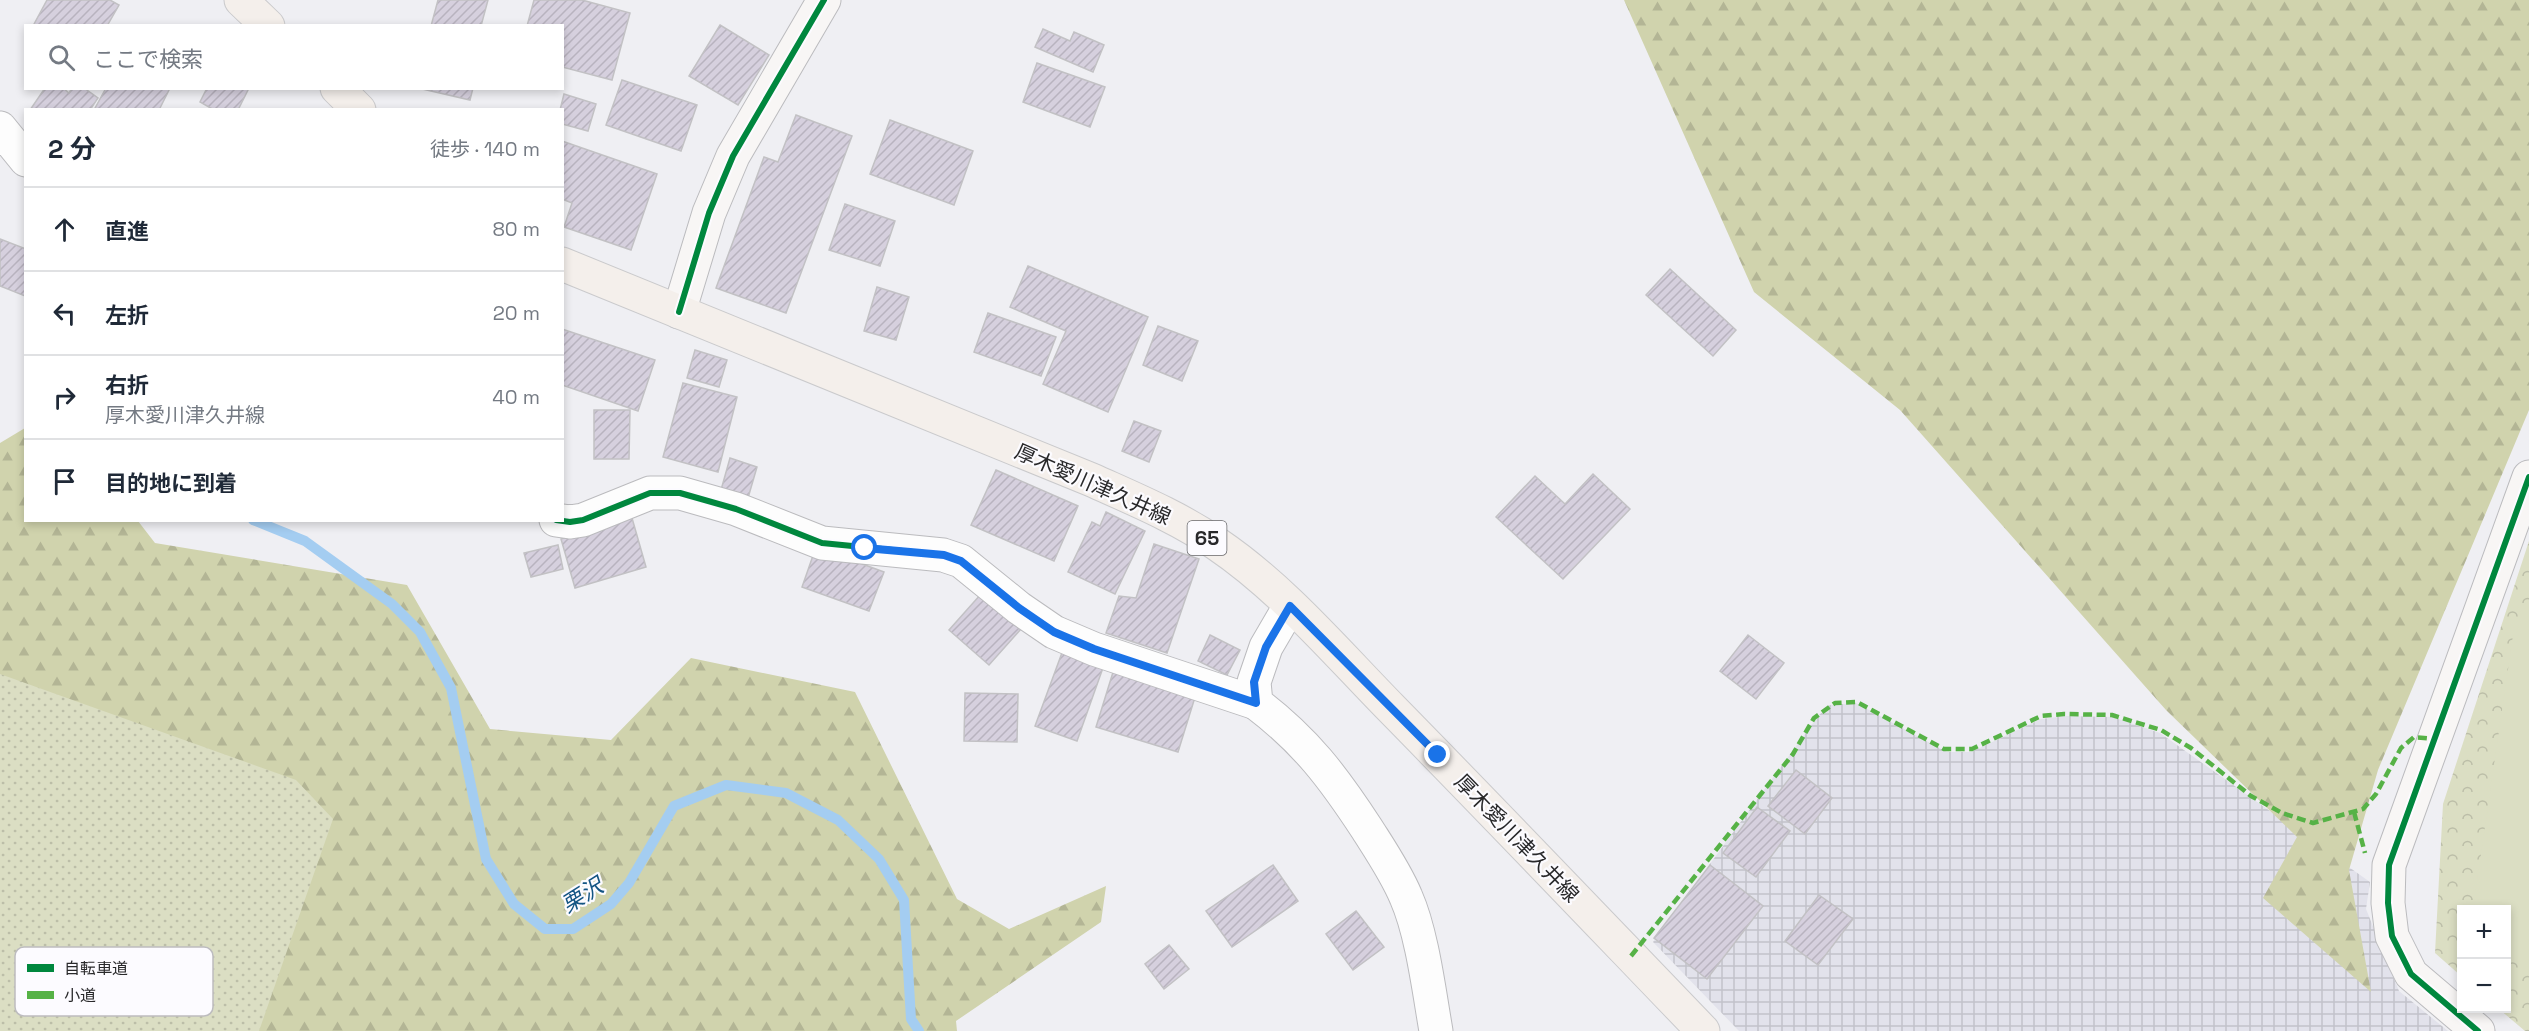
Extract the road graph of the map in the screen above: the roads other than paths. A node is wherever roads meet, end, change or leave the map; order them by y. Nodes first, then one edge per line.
1 (241, 0) edge
2 (824, 0) edge
3 (266, 24) edge
4 (339, 90) edge
5 (357, 108) edge
6 (0, 128) edge
7 (24, 158) edge
8 (565, 270) edge
9 (679, 312) junction
10 (2529, 477) edge
11 (564, 521) edge
12 (1290, 606) junction
13 (1256, 703) junction
14 (1436, 1031) edge
15 (1703, 1031) edge
16 (2478, 1031) edge

1 - 3 main road
2 - 9 street
4 - 5 main road
6 - 7 street
8 - 9 main road, 厚木愛川津久井線 / 65
9 - 12 main road, 厚木愛川津久井線 / 65
10 - 16 street
11 - 13 street
12 - 13 street
12 - 15 main road, 厚木愛川津久井線 / 65
13 - 14 street

